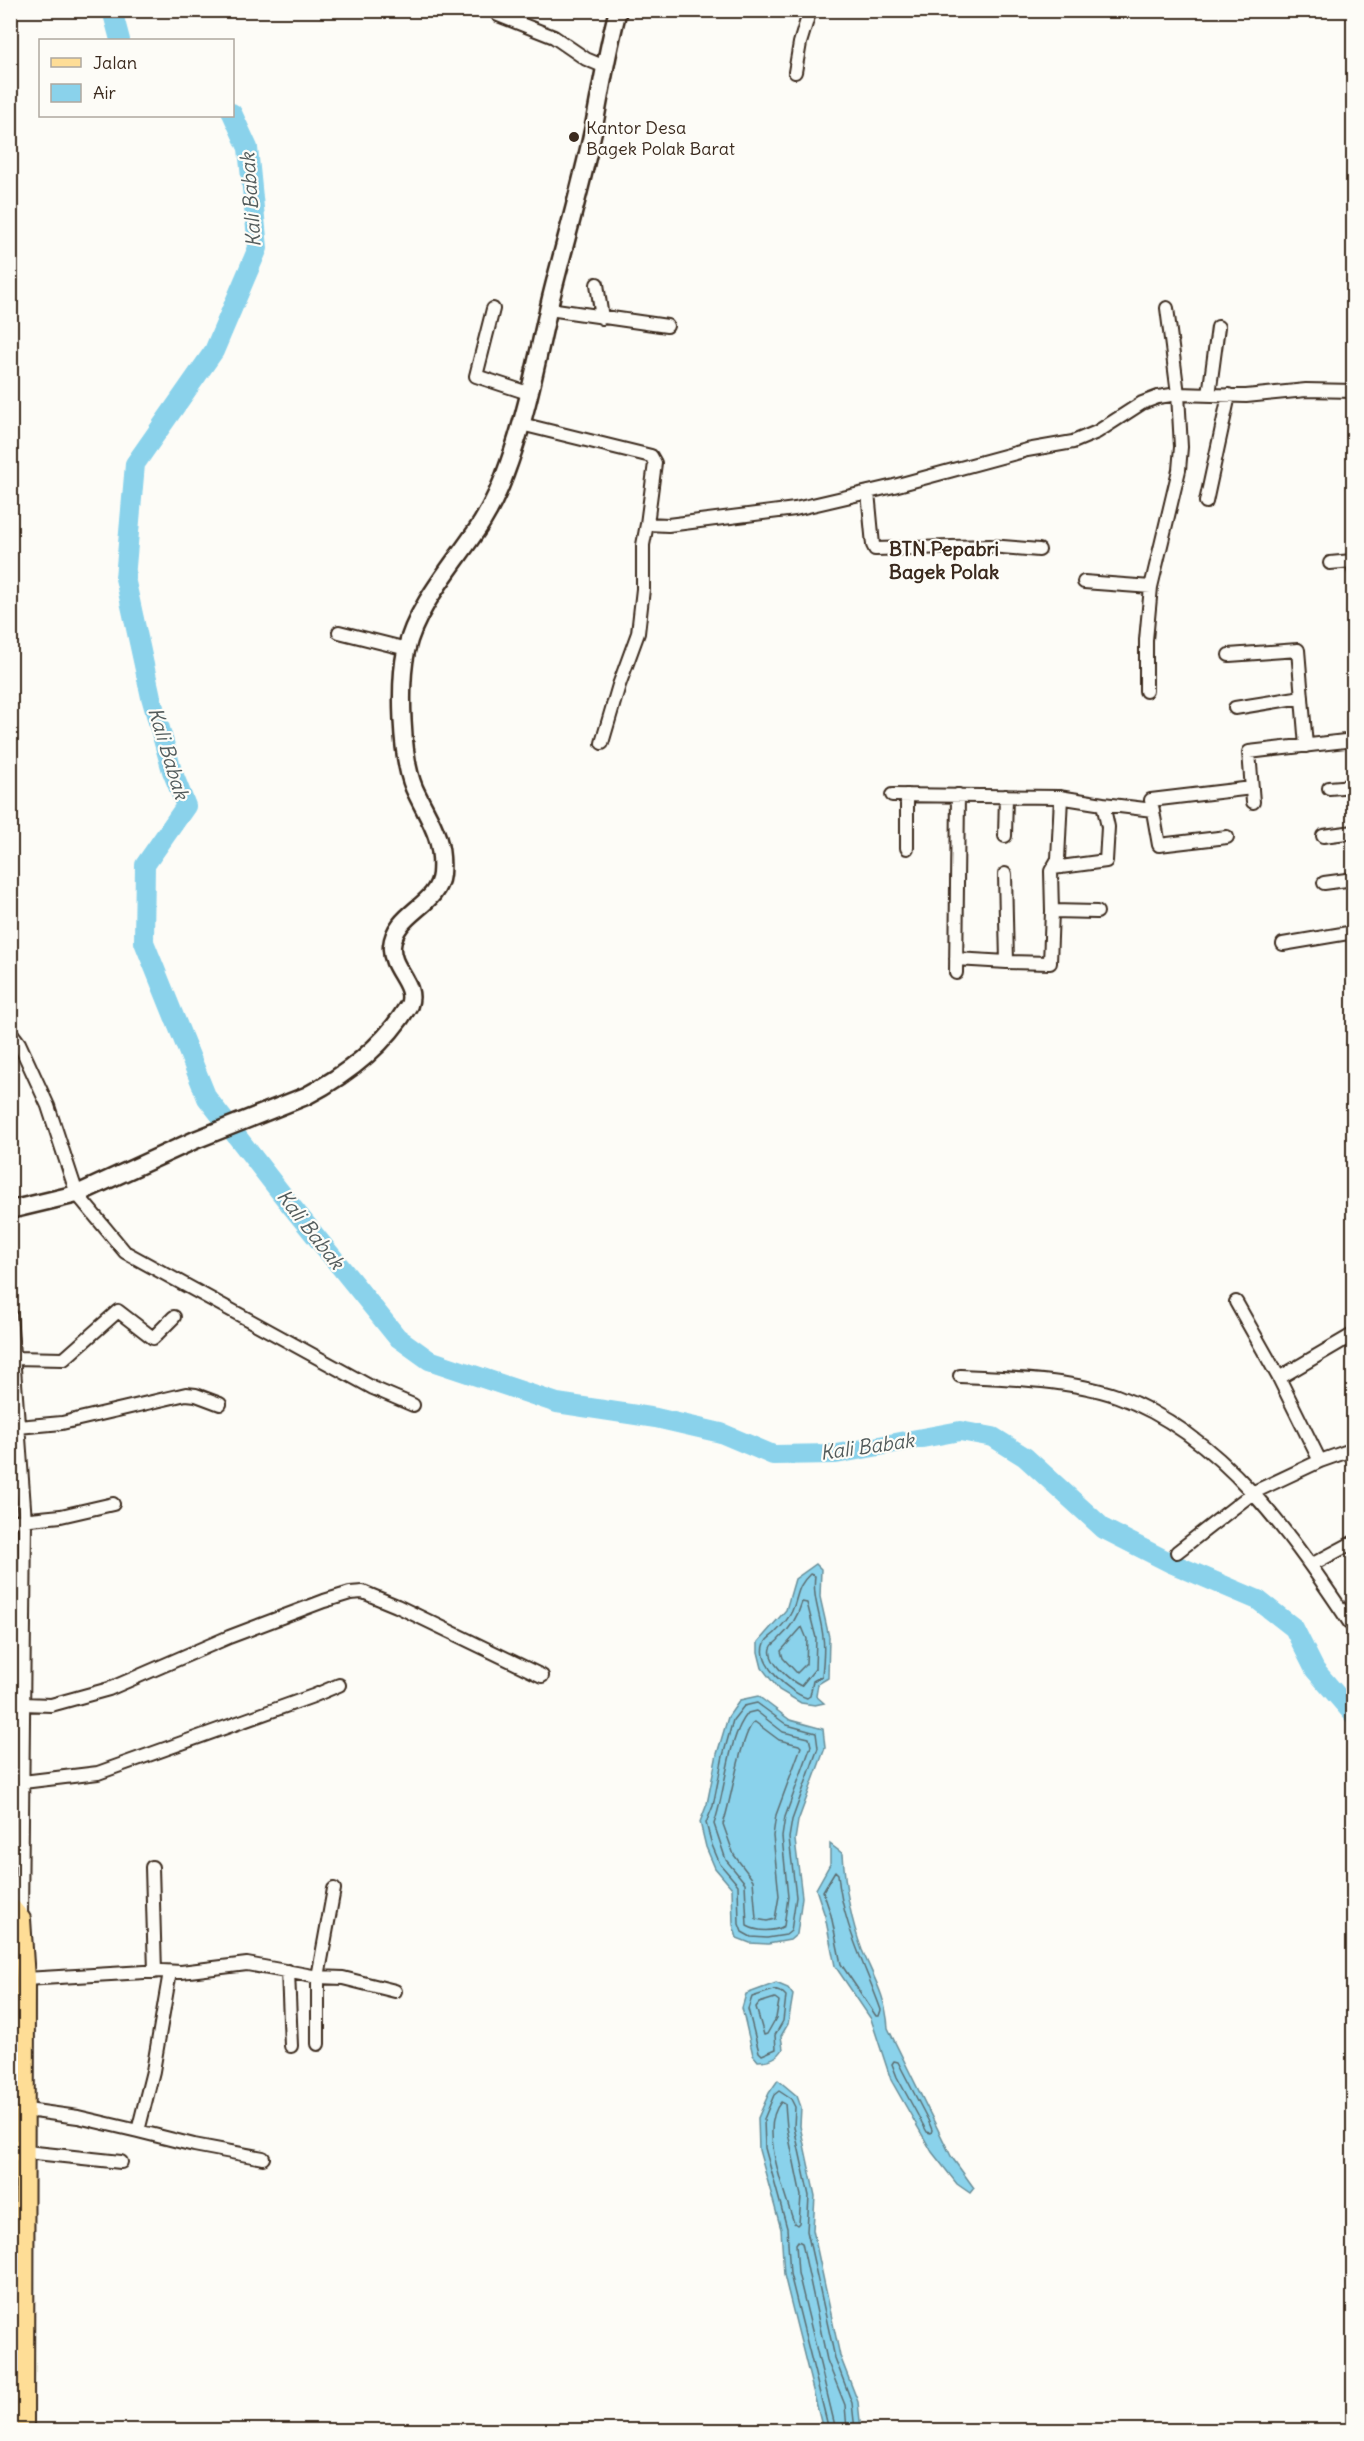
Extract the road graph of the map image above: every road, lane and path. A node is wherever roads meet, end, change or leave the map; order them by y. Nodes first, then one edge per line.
1 (618, 10) edge
2 (810, 10) edge
3 (498, 15) dead end
4 (605, 66) junction
5 (795, 72) dead end
6 (597, 284) dead end
7 (1167, 308) dead end
8 (493, 309) dead end
9 (549, 309) junction
10 (602, 318) junction
11 (667, 326) dead end
12 (1218, 327) dead end
13 (1353, 391) edge
14 (528, 393) junction
15 (1178, 394) junction
16 (1209, 395) junction
17 (1229, 395) junction
18 (521, 424) junction
19 (868, 492) junction
20 (1206, 502) dead end
21 (647, 524) junction
22 (1039, 550) dead end
23 (1330, 563) dead end
24 (1353, 570) edge
25 (1084, 582) dead end
26 (1150, 587) junction
27 (339, 632) dead end
28 (407, 649) junction
29 (1229, 655) dead end
30 (1146, 691) dead end
31 (1302, 697) junction
32 (1235, 708) dead end
33 (1353, 740) edge
34 (602, 743) dead end
35 (1306, 746) junction
36 (1353, 786) edge
37 (1252, 788) junction
38 (1329, 788) dead end
39 (892, 795) dead end
40 (907, 795) junction
41 (958, 795) junction
42 (1006, 796) junction
43 (1061, 797) junction
44 (1253, 802) dead end
45 (1103, 804) junction
46 (1153, 810) junction
47 (1353, 832) edge
48 (1005, 836) dead end
49 (1323, 836) dead end
50 (1227, 837) dead end
51 (907, 848) dead end
52 (1053, 868) junction
53 (1005, 874) dead end
54 (1353, 879) edge
55 (1324, 883) dead end
56 (1052, 911) junction
57 (1097, 912) dead end
58 (1353, 933) edge
59 (1283, 944) dead end
60 (956, 959) junction
61 (1007, 962) junction
62 (956, 973) dead end
63 (10, 1031) edge
64 (77, 1194) junction
65 (10, 1210) edge
66 (1236, 1302) dead end
67 (174, 1317) dead end
68 (11, 1321) edge
69 (1353, 1334) edge
70 (13, 1358) junction
71 (960, 1376) dead end
72 (1279, 1378) junction
73 (220, 1404) dead end
74 (413, 1405) dead end
75 (18, 1427) junction
76 (1353, 1449) edge
77 (1320, 1461) junction
78 (1254, 1492) junction
79 (113, 1504) dead end
80 (10, 1521) edge
81 (25, 1521) junction
82 (1353, 1542) edge
83 (1177, 1552) dead end
84 (1311, 1565) junction
85 (1353, 1629) edge
86 (542, 1676) dead end
87 (339, 1685) dead end
88 (23, 1704) junction
89 (23, 1782) junction
90 (152, 1867) dead end
91 (334, 1889) dead end
92 (16, 1912) edge
93 (288, 1971) junction
94 (155, 1972) junction
95 (170, 1972) junction
96 (318, 1977) junction
97 (25, 1979) junction
98 (395, 1991) dead end
99 (318, 2044) dead end
100 (291, 2046) dead end
101 (27, 2110) junction
102 (138, 2131) junction
103 (26, 2152) junction
104 (263, 2158) dead end
105 (121, 2162) dead end
106 (18, 2183) edge
107 (17, 2231) edge
108 (17, 2266) edge
109 (17, 2401) edge
110 (24, 2430) edge

1 - 4 street
2 - 5 street
3 - 4 street
4 - 9 street
6 - 10 street
7 - 15 street
8 - 14 street
9 - 10 street
9 - 14 street
10 - 11 street
12 - 16 street
13 - 17 street
14 - 18 street
15 - 16 street
15 - 19 street
15 - 26 street
16 - 17 street
17 - 20 street
18 - 21 street
18 - 28 street
19 - 21 street
19 - 22 street
21 - 34 street
23 - 24 street
25 - 26 street
26 - 30 street
27 - 28 street
28 - 64 street
29 - 31 street
31 - 32 street
31 - 35 street
33 - 35 street
35 - 37 street
36 - 38 street
37 - 44 street
37 - 46 street
39 - 40 street
40 - 41 street
40 - 51 street
41 - 42 street
41 - 60 street
42 - 43 street
42 - 48 street
43 - 45 street
43 - 52 street
45 - 46 street
45 - 52 street
46 - 50 street
47 - 49 street
52 - 56 street
53 - 61 street
54 - 55 street
56 - 57 street
56 - 61 street
58 - 59 street
60 - 61 street
60 - 62 street
63 - 64 street
64 - 65 street
64 - 74 street
66 - 72 street
67 - 70 street
68 - 70 street
69 - 72 street
70 - 75 street
71 - 78 street
72 - 77 street
73 - 75 street
75 - 81 street
76 - 77 street
77 - 78 street
78 - 83 street
78 - 84 street
79 - 81 street
80 - 81 street
81 - 88 street
82 - 84 street
84 - 85 street
86 - 88 street
87 - 89 street
88 - 89 street
89 - 92 street
90 - 94 street
91 - 96 street
92 - 97 main road
93 - 95 street
93 - 96 street
93 - 100 street
94 - 95 street
94 - 97 street
95 - 102 street
96 - 98 street
96 - 99 street
97 - 101 main road
101 - 102 street
101 - 103 main road
102 - 104 street
103 - 105 street
103 - 106 main road
106 - 107 main road
107 - 108 main road
108 - 109 main road
109 - 110 main road

